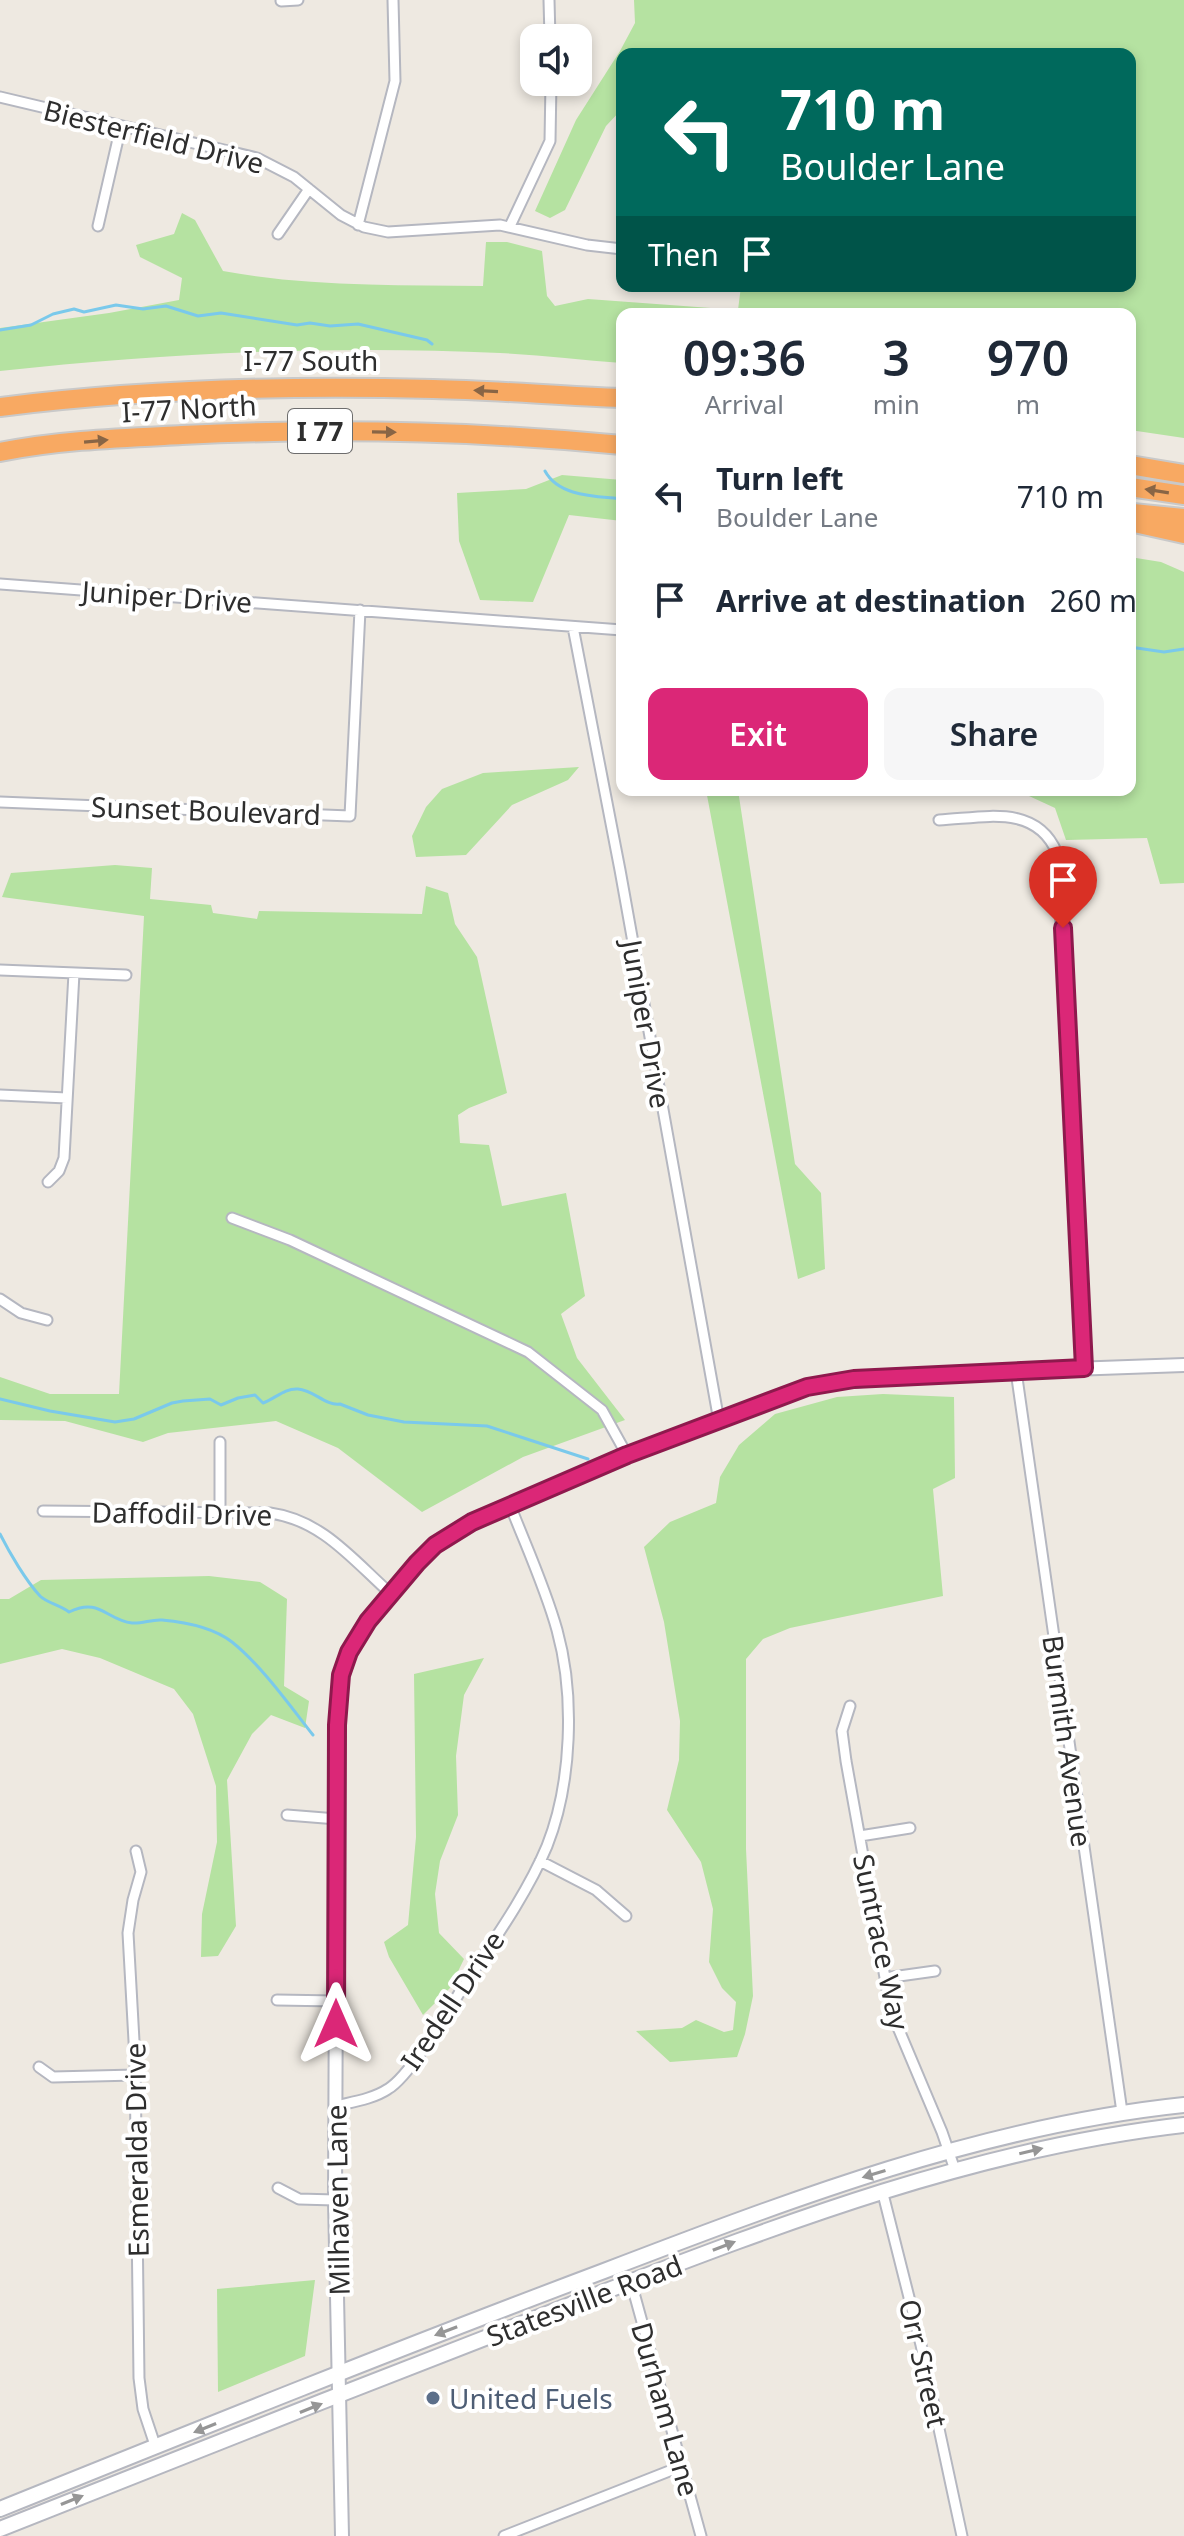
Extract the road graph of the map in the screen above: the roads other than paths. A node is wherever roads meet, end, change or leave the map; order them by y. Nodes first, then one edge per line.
1 (298, 0) edge
2 (393, 0) edge
3 (549, 0) edge
4 (281, 1) edge
5 (550, 24) edge
6 (551, 96) edge
7 (0, 97) edge
8 (121, 126) junction
9 (309, 189) junction
10 (358, 225) junction
11 (98, 226) dead end
12 (510, 226) junction
13 (278, 234) dead end
14 (616, 248) edge
15 (563, 396) junction
16 (616, 398) edge
17 (616, 405) edge
18 (0, 407) edge
19 (616, 445) edge
20 (6, 450) edge
21 (1136, 466) edge
22 (1184, 474) edge
23 (1136, 488) edge
24 (1184, 495) edge
25 (1136, 513) edge
26 (1184, 518) edge
27 (1136, 523) edge
28 (1184, 534) edge
29 (0, 584) edge
30 (360, 610) junction
31 (573, 627) junction
32 (616, 630) edge
33 (0, 802) edge
34 (939, 820) dead end
35 (0, 970) edge
36 (74, 973) junction
37 (126, 975) dead end
38 (0, 1095) edge
39 (67, 1098) junction
40 (48, 1182) dead end
41 (232, 1218) dead end
42 (0, 1299) edge
43 (47, 1320) dead end
44 (1184, 1365) edge
45 (1084, 1368) junction
46 (1016, 1371) junction
47 (719, 1421) junction
48 (220, 1442) dead end
49 (627, 1455) junction
50 (510, 1505) junction
51 (43, 1511) dead end
52 (220, 1512) junction
53 (390, 1593) junction
54 (850, 1706) dead end
55 (287, 1815) dead end
56 (337, 1819) junction
57 (910, 1828) dead end
58 (860, 1836) junction
59 (136, 1851) dead end
60 (540, 1861) junction
61 (626, 1916) dead end
62 (935, 1971) dead end
63 (885, 1978) junction
64 (277, 2000) dead end
65 (336, 2001) junction
66 (39, 2067) dead end
67 (135, 2075) junction
68 (1184, 2105) edge
69 (336, 2106) junction
70 (1122, 2112) junction
71 (1184, 2125) edge
72 (949, 2152) junction
73 (955, 2170) junction
74 (278, 2188) dead end
75 (882, 2190) junction
76 (335, 2200) junction
77 (631, 2282) junction
78 (337, 2374) junction
79 (338, 2397) junction
80 (156, 2448) junction
81 (682, 2466) junction
82 (0, 2509) edge
83 (0, 2529) edge
84 (342, 2536) edge
85 (504, 2536) edge
86 (701, 2536) edge
87 (962, 2536) edge

1 - 4 street
2 - 10 street
3 - 5 street
6 - 12 street
7 - 8 street, Biesterfield Drive
8 - 9 street, Biesterfield Drive
8 - 11 street
9 - 10 street, Biesterfield Drive
9 - 13 street
10 - 12 street, Biesterfield Drive
12 - 14 street, Biesterfield Drive
15 - 16 highway, I-77 South / I 77
15 - 17 highway, I 77
15 -> 18 highway, I-77 South / I 77
20 -> 19 highway, I-77 North / I 77
21 - 22 highway
24 -> 23 highway
25 - 26 highway
27 - 28 highway
29 - 30 street, Juniper Drive
30 - 31 street, Juniper Drive
30 - 33 street, Sunset Boulevard
31 - 32 street, Juniper Drive
31 - 47 street, Juniper Drive
34 - 45 street
35 - 36 street
36 - 37 street
36 - 39 street
38 - 39 street
39 - 40 street
41 - 49 street
42 - 43 street
44 - 45 street, Milhaven Lane
45 - 46 street, Milhaven Lane
46 - 47 street, Milhaven Lane
46 - 70 street, Burmith Avenue
47 - 49 street, Milhaven Lane
48 - 52 street
49 - 50 street, Milhaven Lane
50 - 53 street, Milhaven Lane
50 - 60 street, Iredell Drive
51 - 52 street, Daffodil Drive
52 - 53 street, Daffodil Drive
53 - 56 street, Milhaven Lane
54 - 58 street, Suntrace Way
55 - 56 street
56 - 65 street, Milhaven Lane
57 - 58 street
58 - 63 street, Suntrace Way
59 - 67 street, Esmeralda Drive
60 - 61 street
60 - 69 street, Iredell Drive
62 - 63 street
63 - 72 street, Suntrace Way
64 - 65 street
65 - 69 street, Milhaven Lane
66 - 67 street
67 - 80 street, Esmeralda Drive
68 - 70 main road, Statesville Road
69 - 76 street, Milhaven Lane
70 - 72 main road, Statesville Road
73 -> 71 main road, Statesville Road
72 - 73 street, Suntrace Way
72 -> 78 main road, Statesville Road
73 - 75 main road, Statesville Road
74 - 76 street
77 -> 75 main road, Statesville Road
75 - 87 street, Orr Street
76 - 78 street, Milhaven Lane
77 - 79 main road, Statesville Road
77 - 81 street, Durham Lane
78 - 79 street, Milhaven Lane
78 -> 80 main road, Statesville Road
83 -> 79 main road, Statesville Road
79 - 84 street, Milhaven Lane
80 - 82 main road, Statesville Road
81 - 85 street
81 - 86 street, Durham Lane

